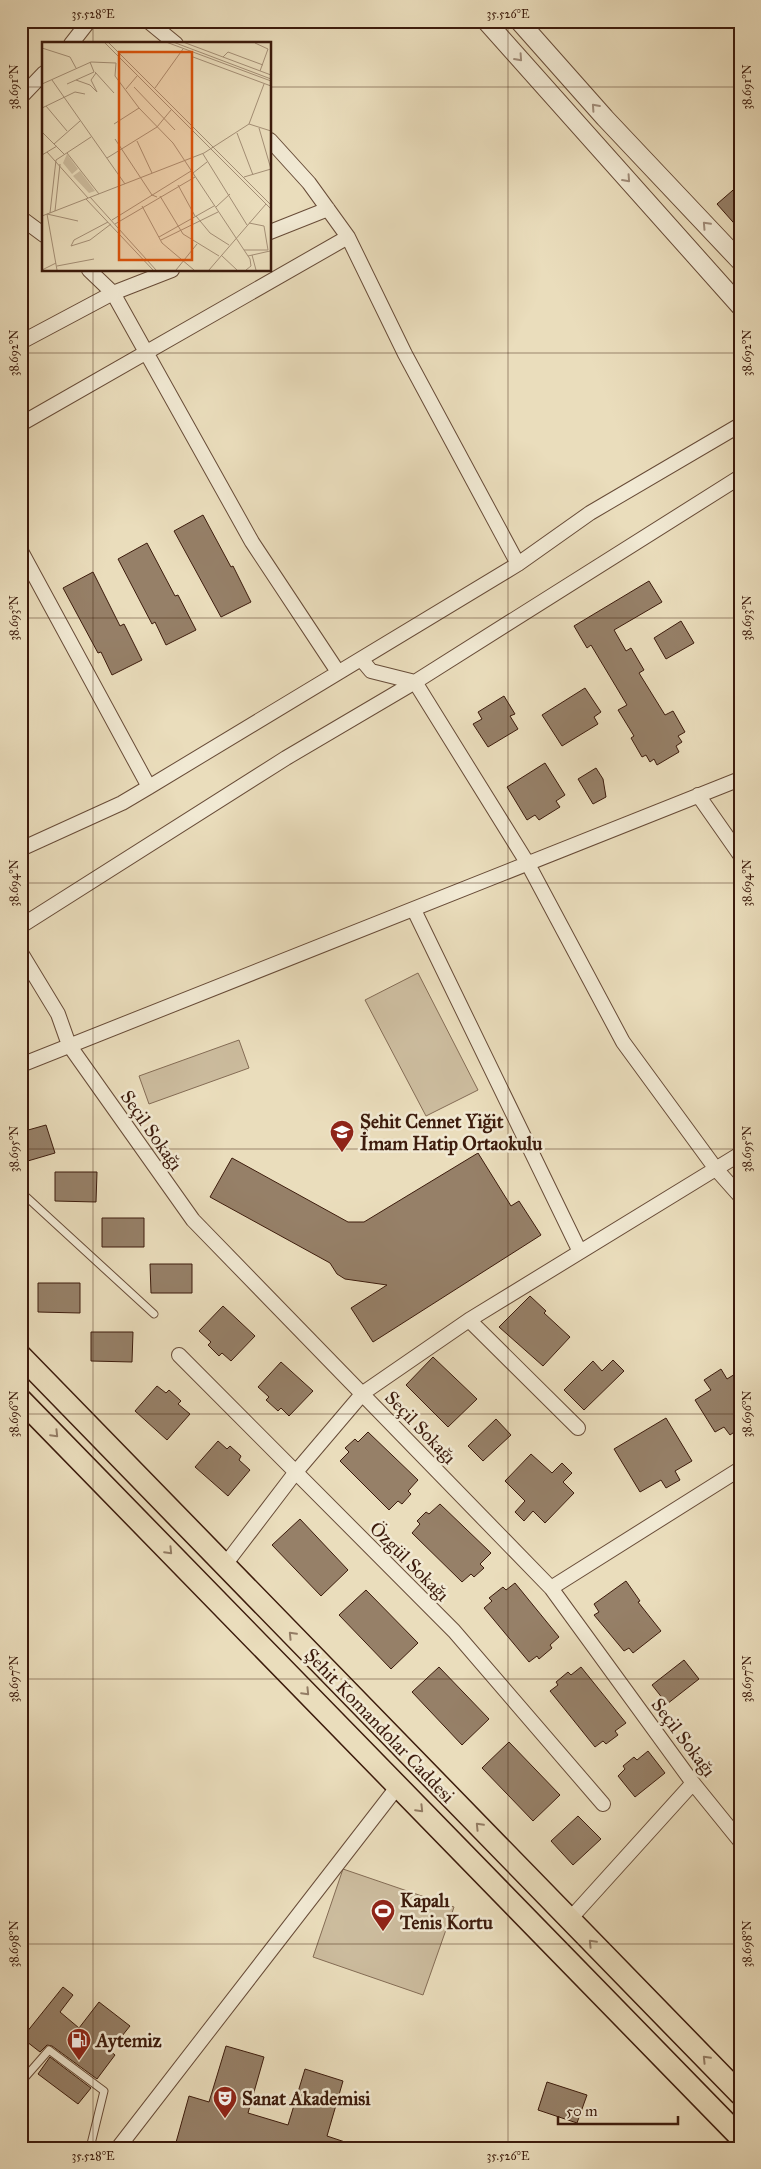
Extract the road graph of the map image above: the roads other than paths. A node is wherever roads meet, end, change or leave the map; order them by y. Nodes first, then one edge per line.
1 (89, 21) edge
2 (148, 21) edge
3 (486, 21) edge
4 (519, 21) edge
5 (73, 42) edge
6 (174, 42) edge
7 (42, 75) edge
8 (21, 97) edge
9 (271, 141) edge
10 (328, 209) junction
11 (21, 218) edge
12 (271, 232) edge
13 (42, 234) edge
14 (348, 237) junction
15 (740, 261) edge
16 (90, 271) edge
17 (169, 271) edge
18 (112, 293) junction
19 (740, 306) edge
20 (21, 342) edge
21 (145, 354) junction
22 (21, 424) edge
23 (740, 425) edge
24 (740, 477) edge
25 (21, 551) edge
26 (518, 564) junction
27 (361, 659) junction
28 (338, 672) junction
29 (415, 682) junction
30 (740, 779) edge
31 (149, 787) junction
32 (698, 795) junction
33 (21, 849) edge
34 (740, 855) edge
35 (528, 864) junction
36 (414, 910) junction
37 (21, 926) edge
38 (21, 953) edge
39 (70, 1045) junction
40 (21, 1064) edge
41 (740, 1154) edge
42 (716, 1169) junction
43 (21, 1192) edge
44 (740, 1196) edge
45 (580, 1252) junction
46 (154, 1314) dead end
47 (469, 1320) junction
48 (179, 1355) dead end
49 (21, 1356) edge
50 (363, 1394) junction
51 (21, 1400) edge
52 (578, 1428) dead end
53 (740, 1469) edge
54 (296, 1473) junction
55 (224, 1566) junction
56 (551, 1588) junction
57 (693, 1783) junction
58 (398, 1786) junction
59 (603, 1804) dead end
60 (740, 1841) edge
61 (570, 1919) junction
62 (21, 2082) edge
63 (740, 2094) edge
64 (740, 2137) edge
65 (90, 2148) edge
66 (118, 2148) edge

1 - 5 street
2 - 6 street
3 -> 19 street
15 -> 4 street
7 - 8 street
9 - 10 street
10 - 12 street
10 - 14 street
11 - 13 street
14 - 21 street
14 - 26 street
16 - 18 street
17 - 18 street
18 - 20 street
18 - 21 street
21 - 22 street
21 - 28 street
23 - 26 street
24 - 29 street
25 - 31 street
26 - 27 street
27 - 28 street
27 - 29 street
28 - 31 street
29 - 35 street
29 - 37 street
30 - 32 street
31 - 33 street
32 - 34 street
32 - 35 street
35 - 36 street
35 - 42 street
36 - 39 street
36 - 45 street
38 - 39 street, Seçil Sokağı
39 - 40 street
39 - 50 street, Seçil Sokağı
41 - 42 street
42 - 44 street
42 - 45 street
43 - 46 lane
45 - 47 street
47 - 50 street
47 - 52 street
48 - 54 street, Özgül Sokağı
49 - 55 main road, Şehit Komandolar Caddesi
50 - 54 street
50 - 56 street, Seçil Sokağı
51 -> 58 main road, Şehit Komandolar Caddesi
53 - 56 street
54 - 55 street
54 - 59 street, Özgül Sokağı
61 -> 55 main road, Şehit Komandolar Caddesi
56 - 57 street, Seçil Sokağı
57 - 60 street, Seçil Sokağı
57 - 61 street
58 -> 64 main road, Şehit Komandolar Caddesi
58 - 66 street
63 -> 61 main road, Şehit Komandolar Caddesi
62 - 65 lane

